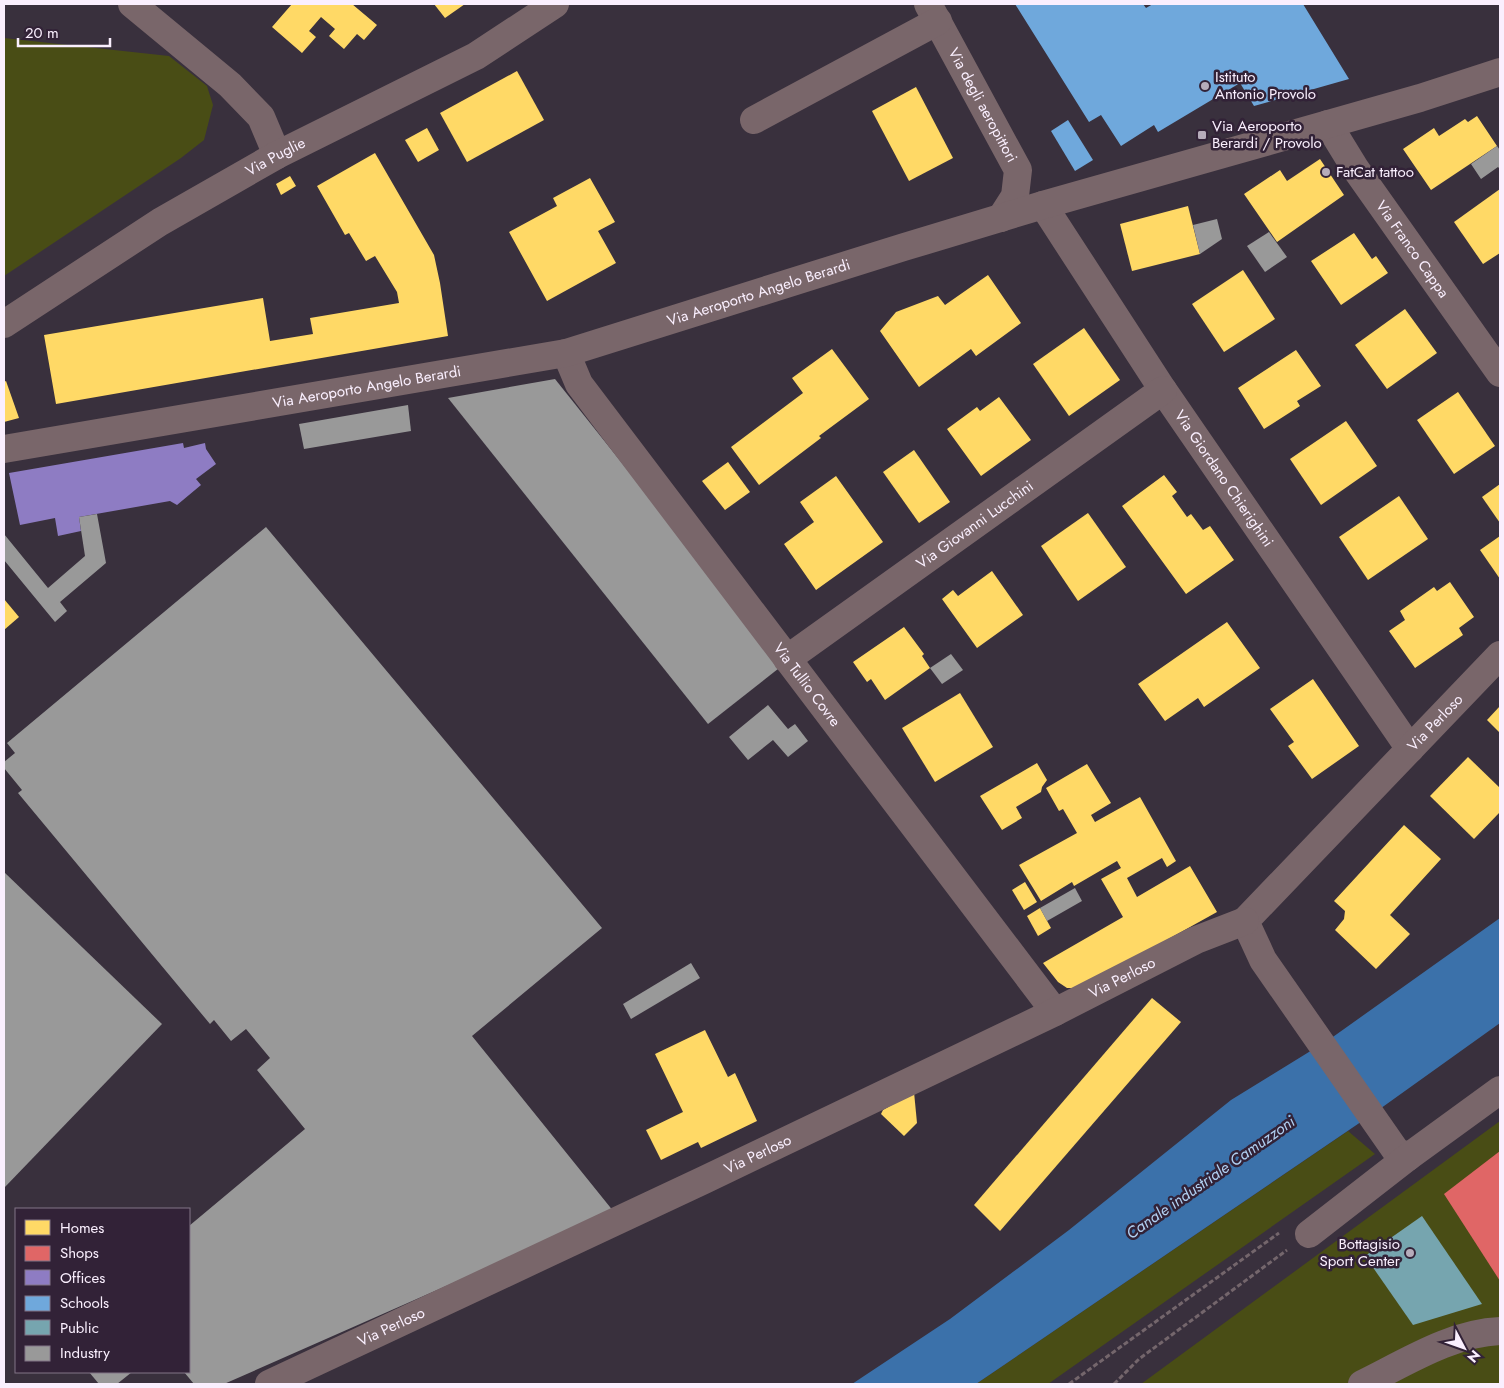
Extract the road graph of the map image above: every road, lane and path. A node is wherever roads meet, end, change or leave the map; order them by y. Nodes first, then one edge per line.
1 (132, 4) edge
2 (555, 4) edge
3 (933, 12) edge
4 (1500, 72) edge
5 (754, 120) dead end
6 (1328, 124) junction
7 (277, 155) junction
8 (1043, 205) junction
9 (1001, 218) junction
10 (4, 324) edge
11 (566, 353) junction
12 (1500, 373) edge
13 (1163, 390) junction
14 (4, 449) edge
15 (1500, 655) edge
16 (788, 659) junction
17 (1410, 749) junction
18 (1245, 920) junction
19 (1055, 1012) junction
20 (1500, 1090) edge
21 (1408, 1157) junction
22 (1296, 1232) junction
23 (1500, 1331) edge
24 (270, 1384) edge
25 (1069, 1384) edge
26 (1114, 1384) edge
27 (1362, 1384) edge

1 - 7 street
2 - 7 street, Via Puglie
3 - 5 street, Via degli aeropittori
3 - 9 street, Via degli aeropittori
4 - 6 street, Via Aeroporto Angelo Berardi
6 - 8 street, Via Aeroporto Angelo Berardi
6 - 12 street, Via Franco Cappa
7 - 10 street, Via Puglie
8 - 9 street, Via Aeroporto Angelo Berardi
8 - 13 street, Via Giordano Chierighini
9 - 11 street, Via Aeroporto Angelo Berardi
11 - 14 street, Via Aeroporto Angelo Berardi
11 - 16 street, Via Tullio Covre
13 - 16 street, Via Giovanni Lucchini
13 - 17 street, Via Giordano Chierighini
15 - 17 street, Via Perloso
16 - 19 street, Via Tullio Covre
17 - 18 street, Via Perloso
18 - 19 street, Via Perloso
18 - 21 street
19 - 24 street, Via Perloso
20 - 21 street
21 - 22 street
22 - 25 path
22 - 26 path
23 - 27 street

